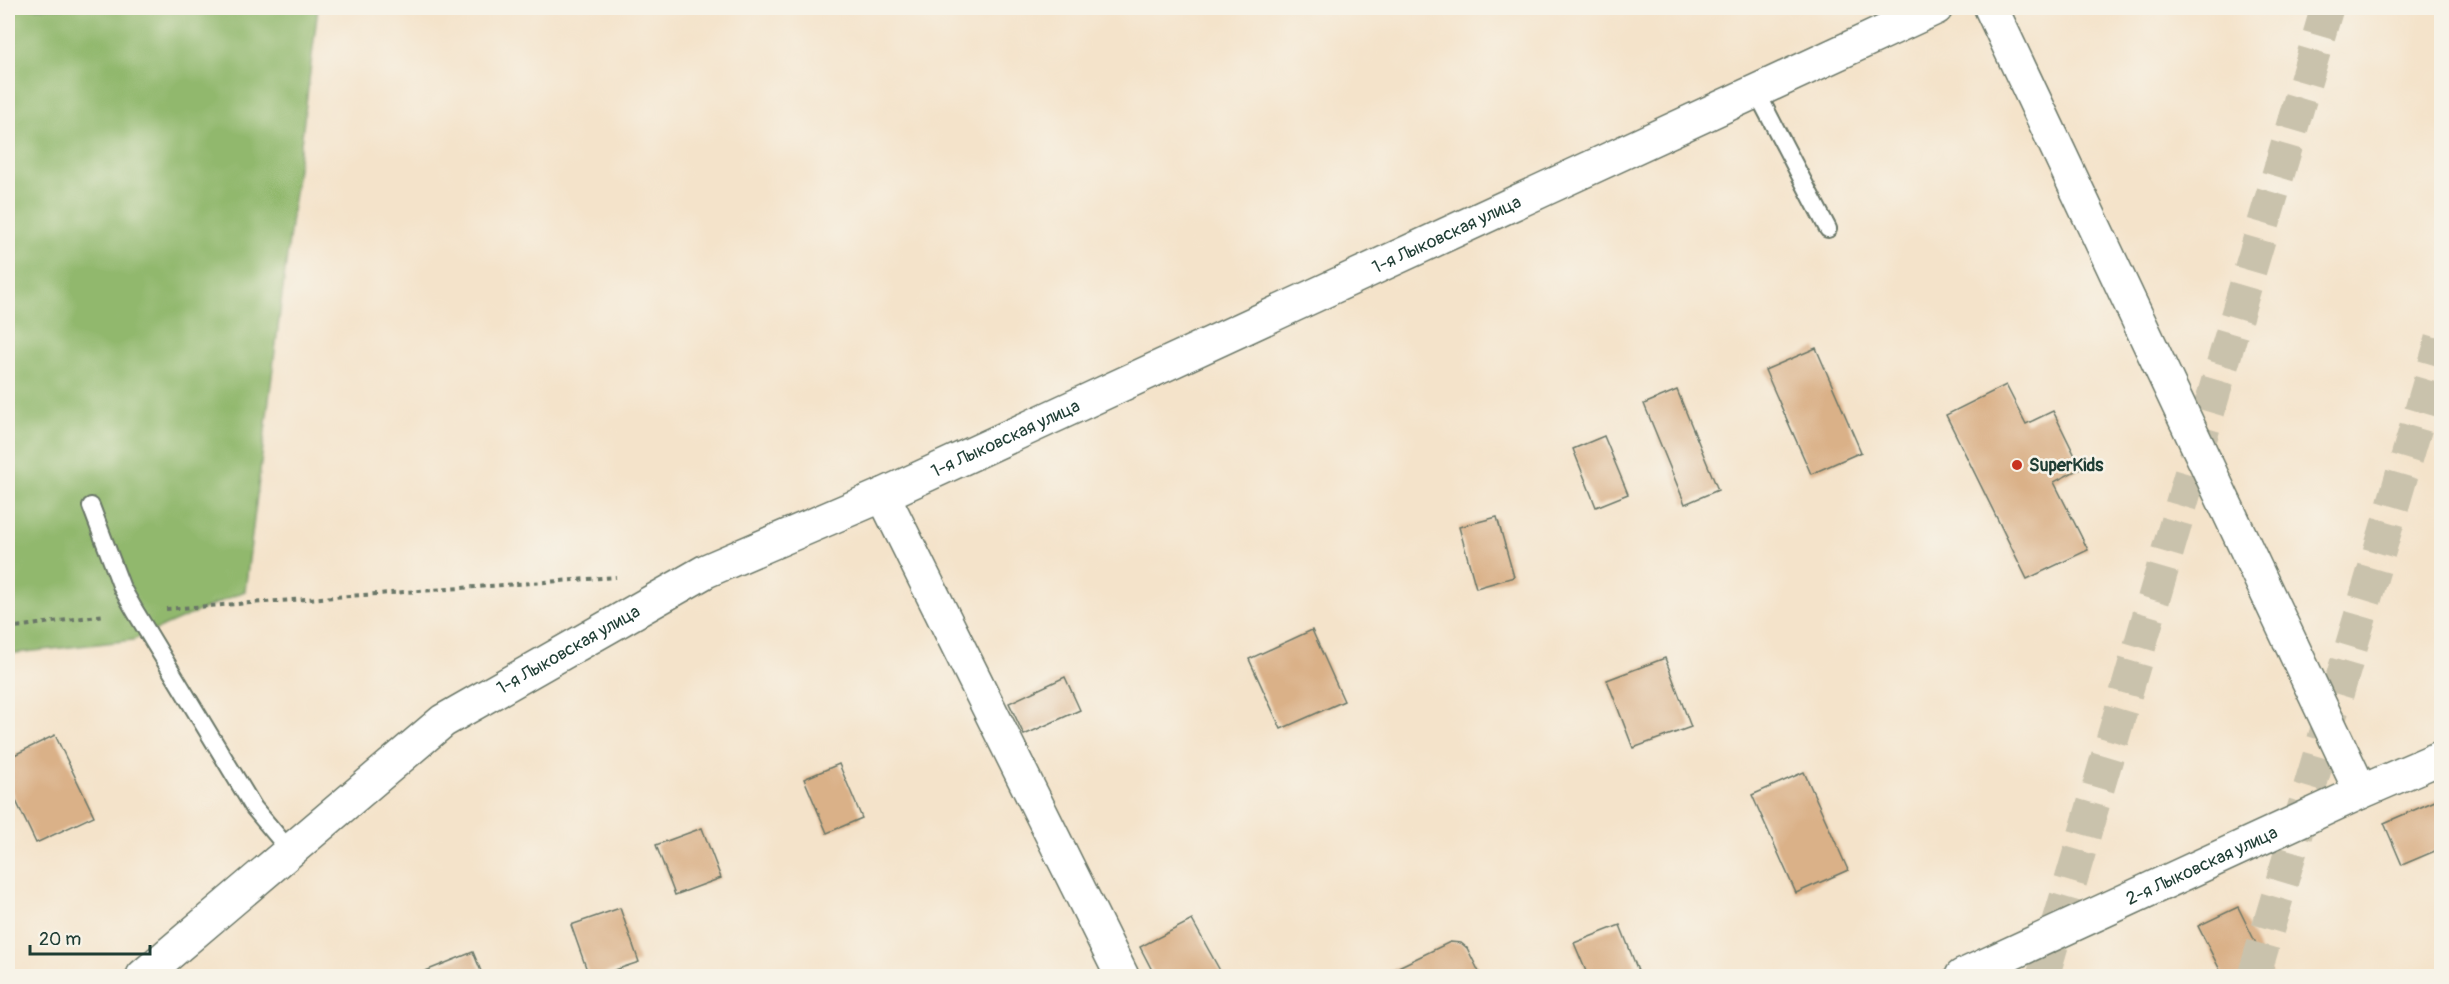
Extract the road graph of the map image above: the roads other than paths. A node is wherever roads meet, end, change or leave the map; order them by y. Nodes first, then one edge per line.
1 (1936, 8) edge
2 (1990, 8) edge
3 (1756, 91) junction
4 (1828, 229) dead end
5 (883, 495) junction
6 (91, 506) dead end
7 (2442, 757) edge
8 (2361, 792) junction
9 (290, 851) junction
10 (143, 976) edge
11 (1122, 976) edge
12 (1962, 976) edge

1 - 3 street, 1-я Лыковская улица
2 - 8 street
3 - 4 lane
3 - 5 street, 1-я Лыковская улица
5 - 9 street, 1-я Лыковская улица
5 - 11 street
6 - 9 lane
7 - 8 street, 2-я Лыковская улица
8 - 12 street, 2-я Лыковская улица
9 - 10 street, 1-я Лыковская улица

